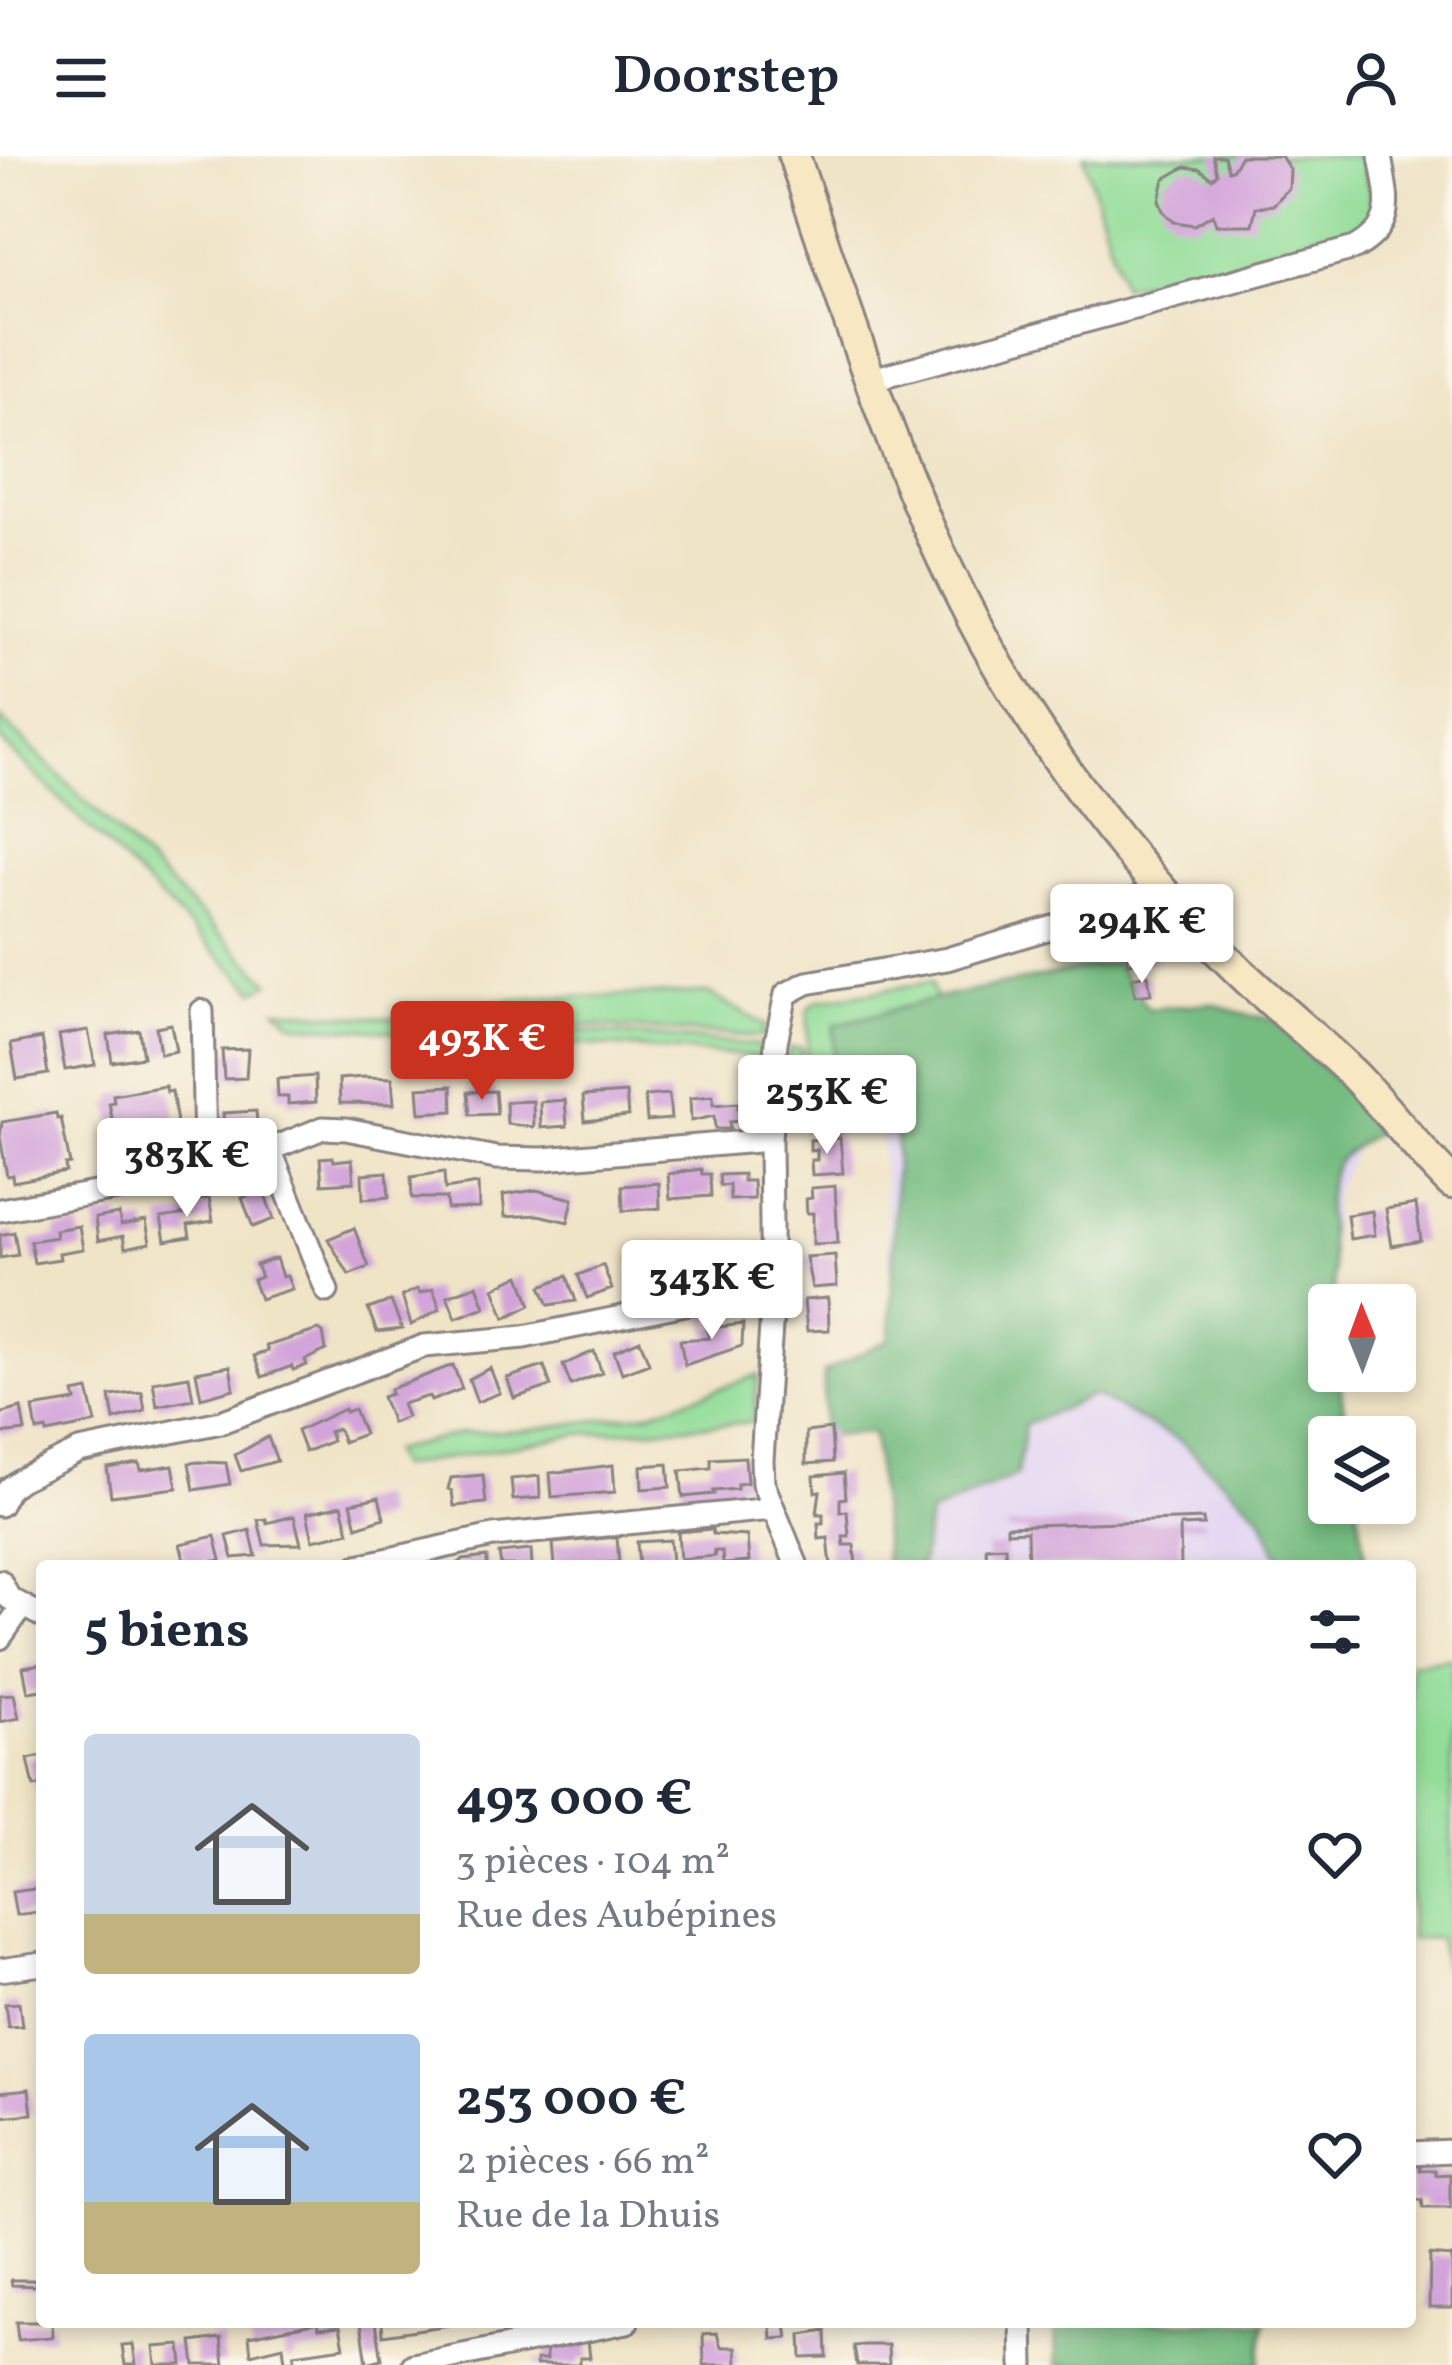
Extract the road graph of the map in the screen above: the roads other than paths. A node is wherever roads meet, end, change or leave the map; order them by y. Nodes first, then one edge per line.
1 (794, 156) edge
2 (1380, 156) edge
3 (869, 380) junction
4 (1158, 888) junction
5 (202, 1011) dead end
6 (770, 1140) junction
7 (271, 1149) junction
8 (198, 1174) junction
9 (1452, 1183) edge
10 (0, 1210) edge
11 (772, 1286) junction
12 (327, 1292) dead end
13 (0, 1504) edge
14 (772, 1509) junction
15 (385, 1560) edge
16 (794, 1560) edge
17 (0, 1582) edge
18 (32, 1612) edge
19 (0, 1638) edge
20 (36, 1965) edge
21 (0, 1970) edge
22 (1452, 2151) edge
23 (1416, 2153) edge
24 (597, 2328) edge
25 (1022, 2328) edge
26 (413, 2365) edge
27 (1023, 2365) edge

1 - 3 street
2 - 3 street
3 - 4 street
4 - 6 street
4 - 9 street
5 - 8 street
6 - 7 street
6 - 11 street
7 - 8 street
7 - 12 street
8 - 10 street
11 - 13 street
11 - 14 street
14 - 15 street
14 - 16 street
17 - 18 street
18 - 19 street
20 - 21 street
22 - 23 street
24 - 26 street
25 - 27 street

